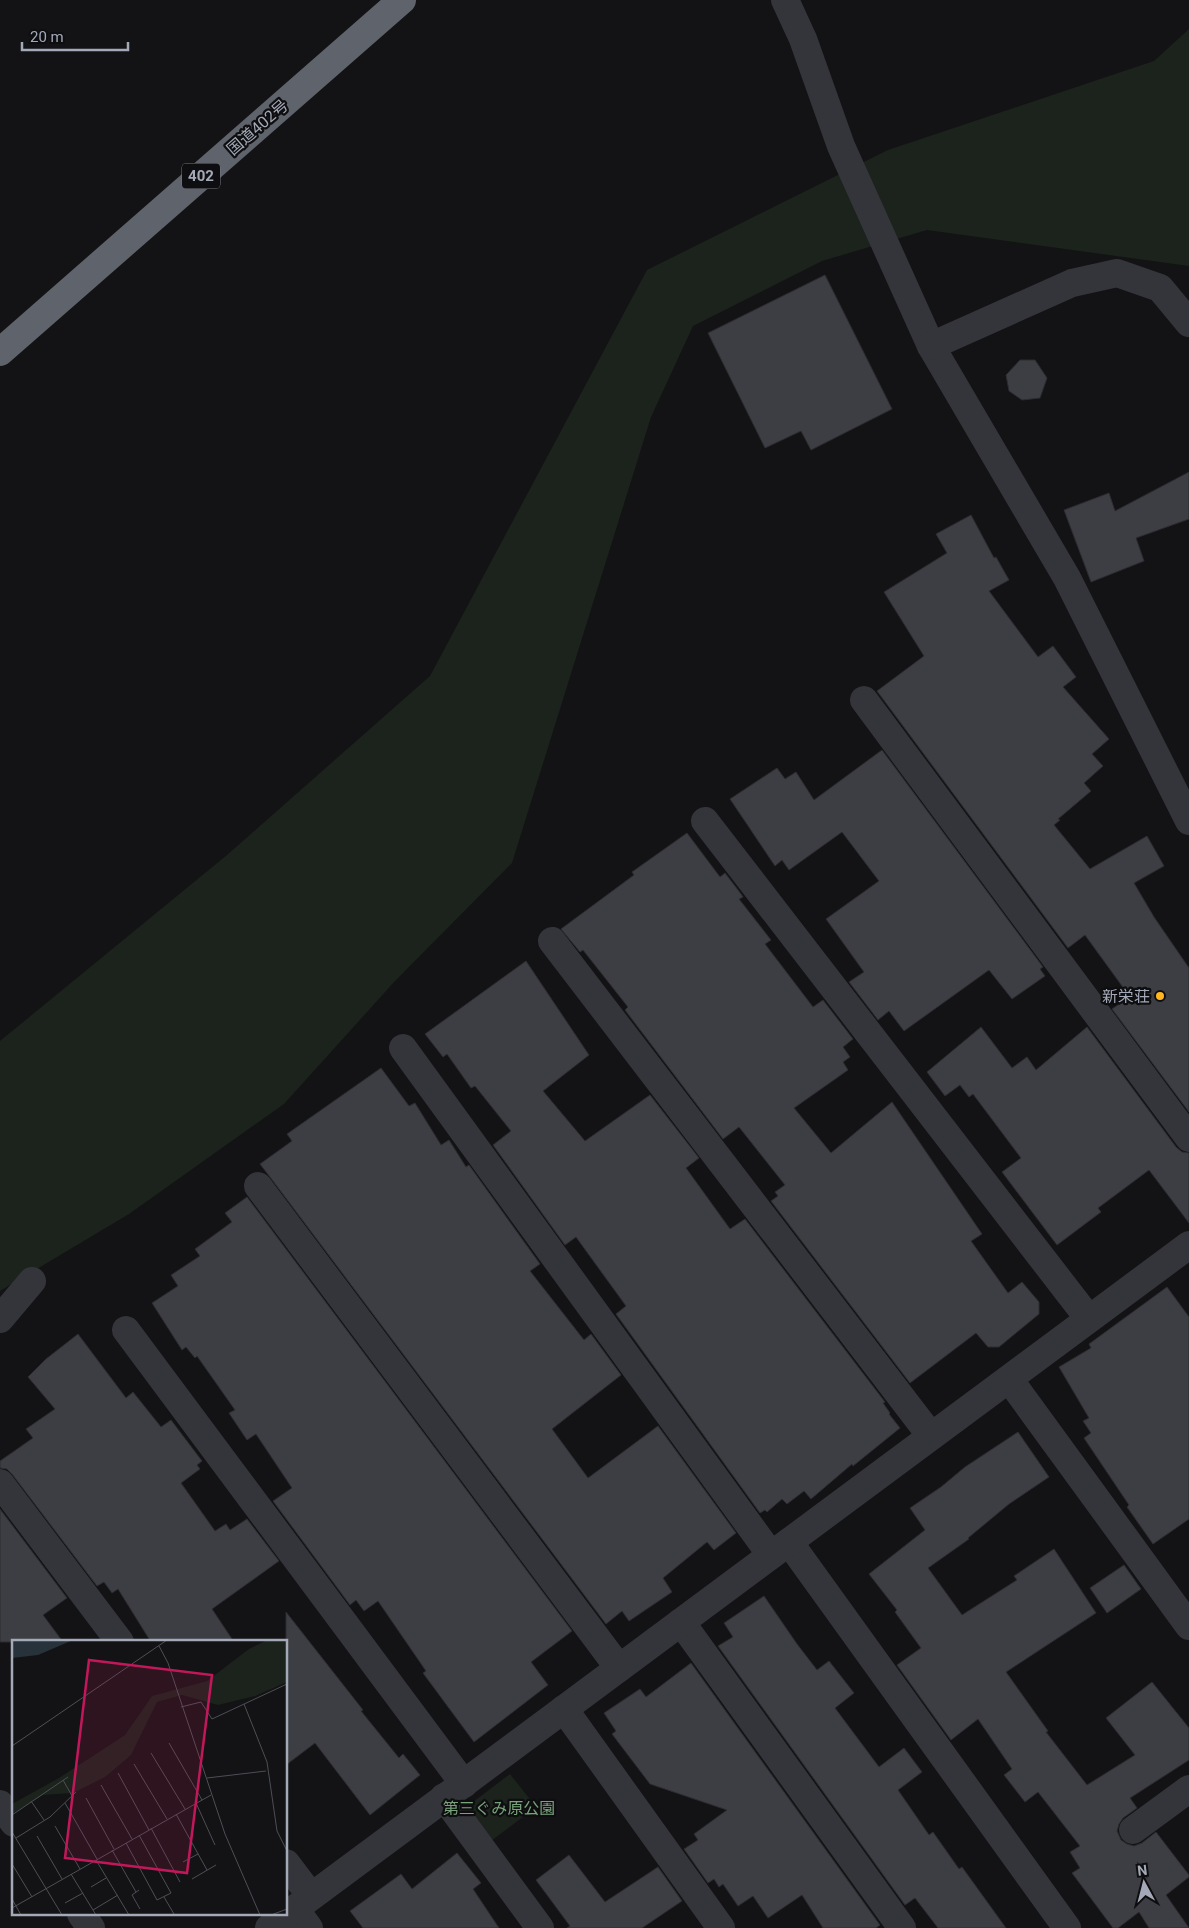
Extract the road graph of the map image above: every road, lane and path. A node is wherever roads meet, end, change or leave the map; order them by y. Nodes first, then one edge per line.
1 (402, 0) edge
2 (785, 0) edge
3 (1189, 323) edge
4 (931, 346) junction
5 (0, 352) edge
6 (864, 700) dead end
7 (705, 821) dead end
8 (1189, 821) edge
9 (552, 941) dead end
10 (403, 1048) dead end
11 (1189, 1138) edge
12 (258, 1186) dead end
13 (1188, 1246) edge
14 (32, 1281) dead end
15 (0, 1319) edge
16 (1089, 1319) junction
17 (126, 1330) dead end
18 (1008, 1379) junction
19 (931, 1436) junction
20 (0, 1483) edge
21 (780, 1548) junction
22 (681, 1622) junction
23 (1189, 1626) edge
24 (118, 1640) edge
25 (619, 1668) junction
26 (564, 1709) junction
27 (1189, 1789) edge
28 (454, 1790) junction
29 (0, 1804) edge
30 (12, 1819) edge
31 (1133, 1830) dead end
32 (288, 1868) edge
33 (305, 1911) edge
34 (82, 1916) edge
35 (91, 1928) edge
36 (269, 1928) edge
37 (540, 1928) edge
38 (721, 1928) edge
39 (902, 1928) edge
40 (1067, 1928) edge

1 - 5 highway, 国道402号 / 402
2 - 4 street
3 - 4 street
4 - 8 street
6 - 11 street
7 - 16 street
9 - 19 street
10 - 21 street
12 - 25 street
13 - 16 street
14 - 15 street
16 - 18 street
17 - 28 street
18 - 19 street
18 - 23 street
19 - 21 street
20 - 24 street
21 - 22 street
21 - 40 street
22 - 25 street
22 - 39 street
25 - 26 street
26 - 28 street
26 - 38 street
27 - 31 street
28 - 33 street
28 - 37 street
29 - 30 street
32 - 33 street
33 - 36 street
34 - 35 street

